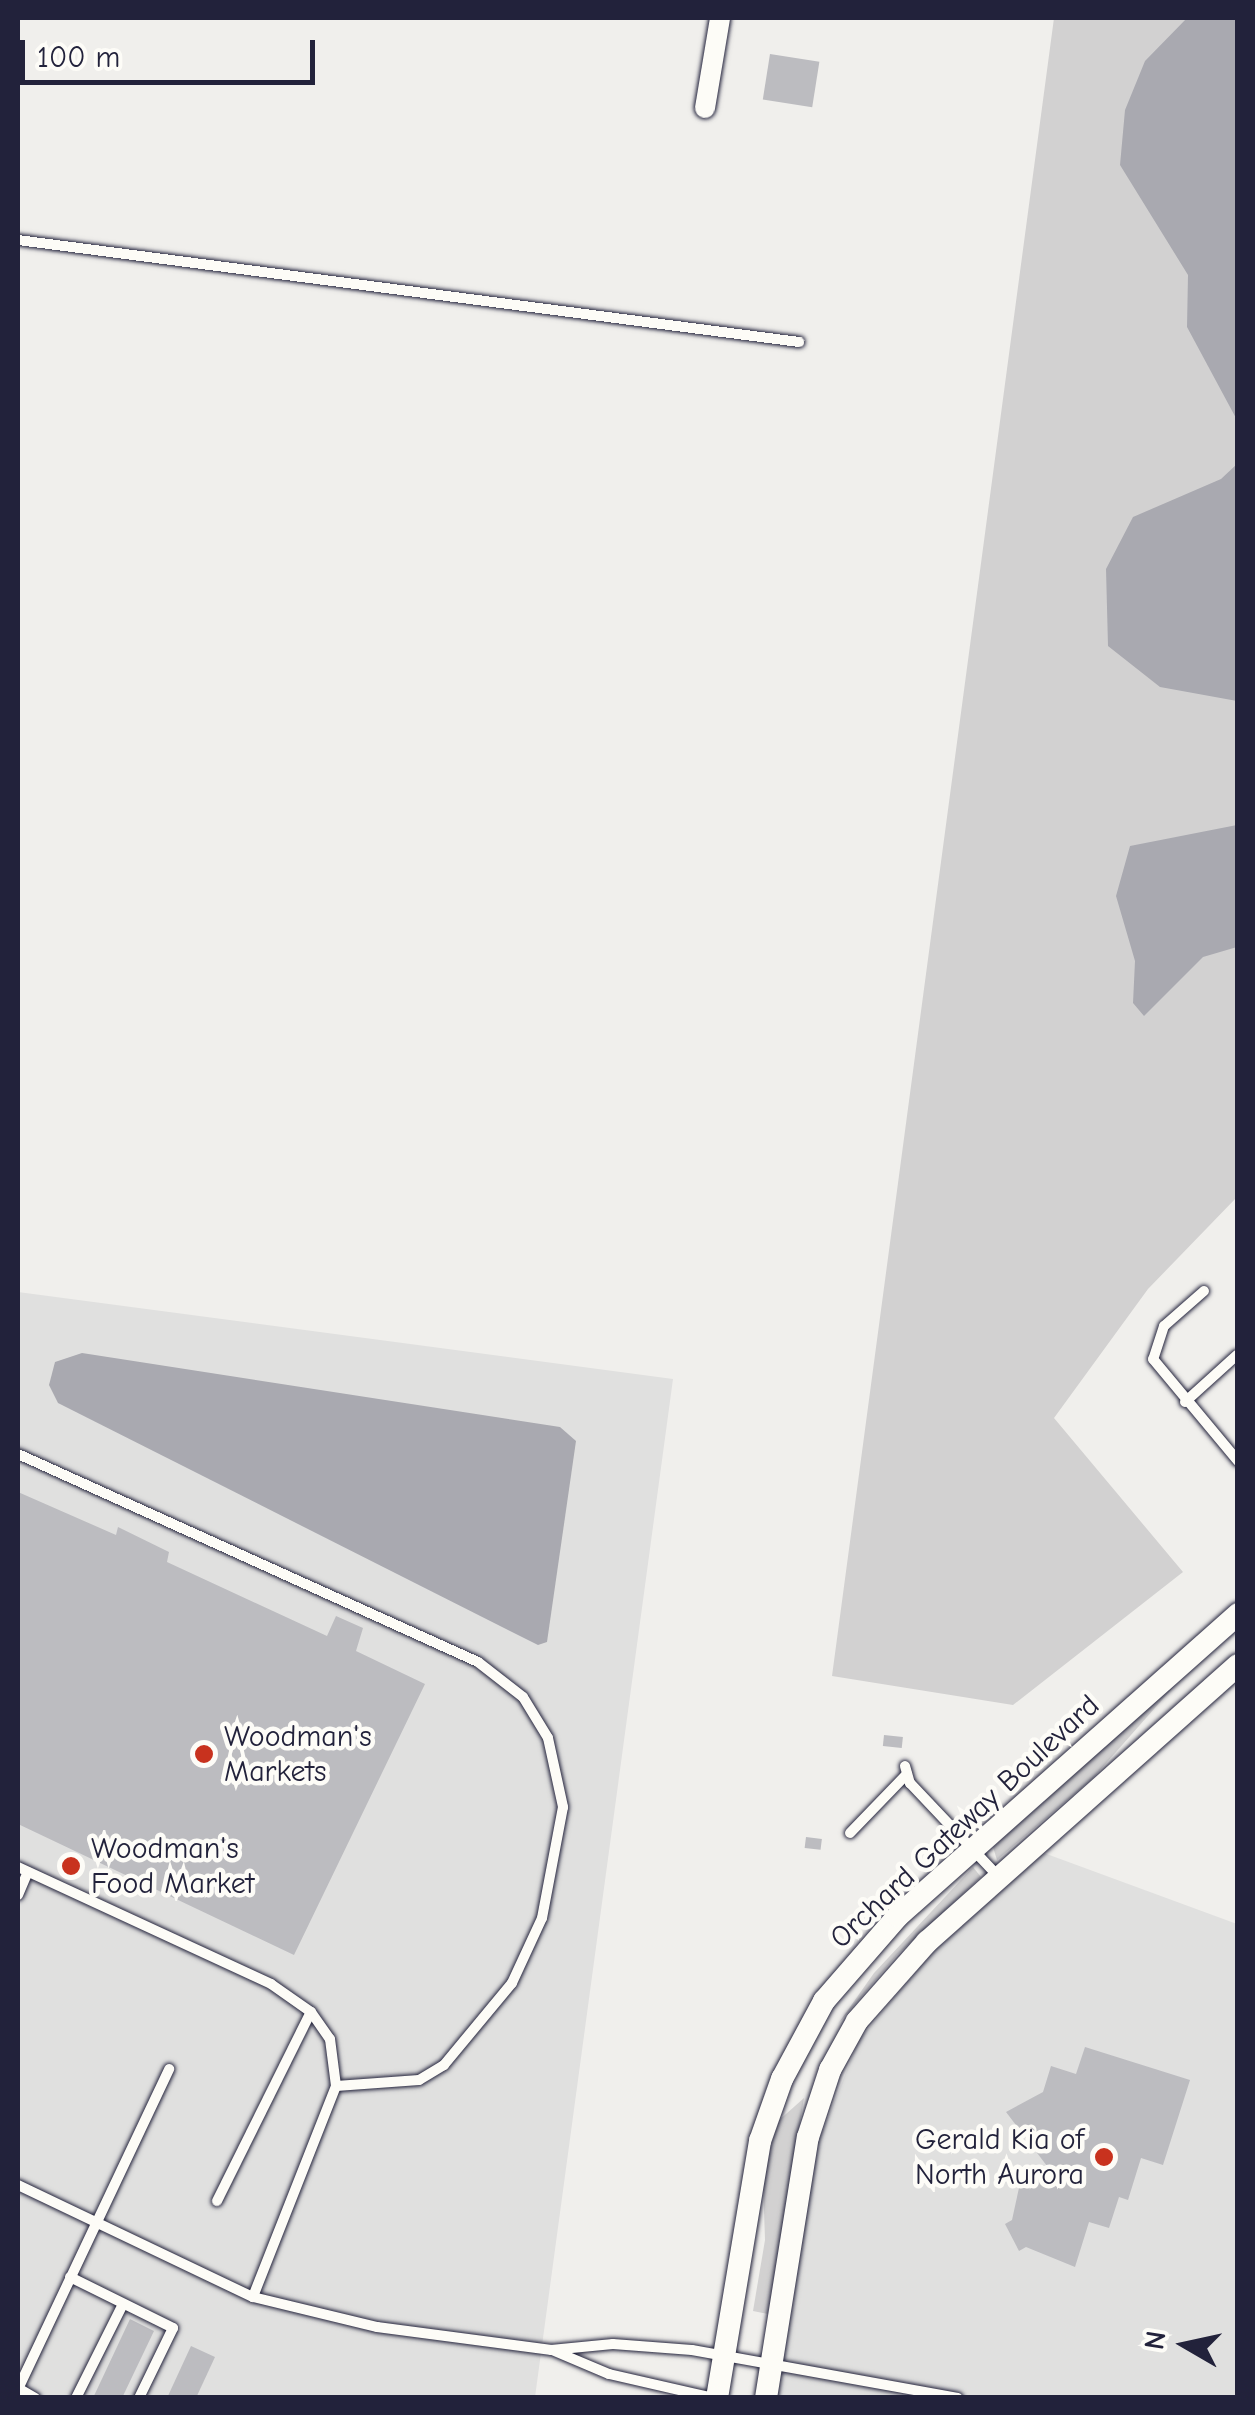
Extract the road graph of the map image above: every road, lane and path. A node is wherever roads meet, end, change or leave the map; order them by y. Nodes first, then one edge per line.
1 (720, 18) edge
2 (705, 108) dead end
3 (18, 240) edge
4 (799, 342) dead end
5 (1204, 1291) dead end
6 (1237, 1355) edge
7 (1185, 1402) junction
8 (18, 1454) edge
9 (1238, 1461) edge
10 (1238, 1614) edge
11 (1238, 1665) edge
12 (850, 1833) dead end
13 (973, 1850) junction
14 (23, 1870) edge
15 (1000, 1878) junction
16 (18, 1895) edge
17 (312, 2012) junction
18 (169, 2069) dead end
19 (336, 2086) junction
20 (18, 2185) edge
21 (217, 2201) dead end
22 (96, 2222) junction
23 (70, 2278) junction
24 (253, 2297) junction
25 (123, 2304) junction
26 (551, 2350) junction
27 (723, 2357) junction
28 (771, 2366) junction
29 (18, 2389) edge
30 (35, 2398) edge
31 (76, 2398) edge
32 (139, 2398) edge
33 (715, 2398) edge
34 (766, 2398) edge
35 (958, 2398) edge

1 - 2 street
3 - 4 lane
5 - 7 lane
6 - 7 lane
7 - 9 lane
8 - 19 lane
10 - 13 street, Orchard Gateway Boulevard
11 - 15 street, Orchard Gateway Boulevard
12 - 13 lane
13 - 15 lane
13 - 27 street, Orchard Gateway Boulevard
14 - 16 lane
14 - 17 lane
15 - 28 street, Orchard Gateway Boulevard
17 - 19 lane
17 - 21 lane
18 - 22 lane
19 - 24 lane
20 - 22 lane
22 - 23 lane
22 - 24 lane
23 - 25 lane
23 - 29 lane
24 - 26 lane
25 - 31 lane
25 - 32 lane
26 - 27 lane
26 - 33 lane
27 - 28 lane
27 - 33 street, Orchard Gateway Boulevard
28 - 34 street, Orchard Gateway Boulevard
28 - 35 lane
29 - 30 lane

